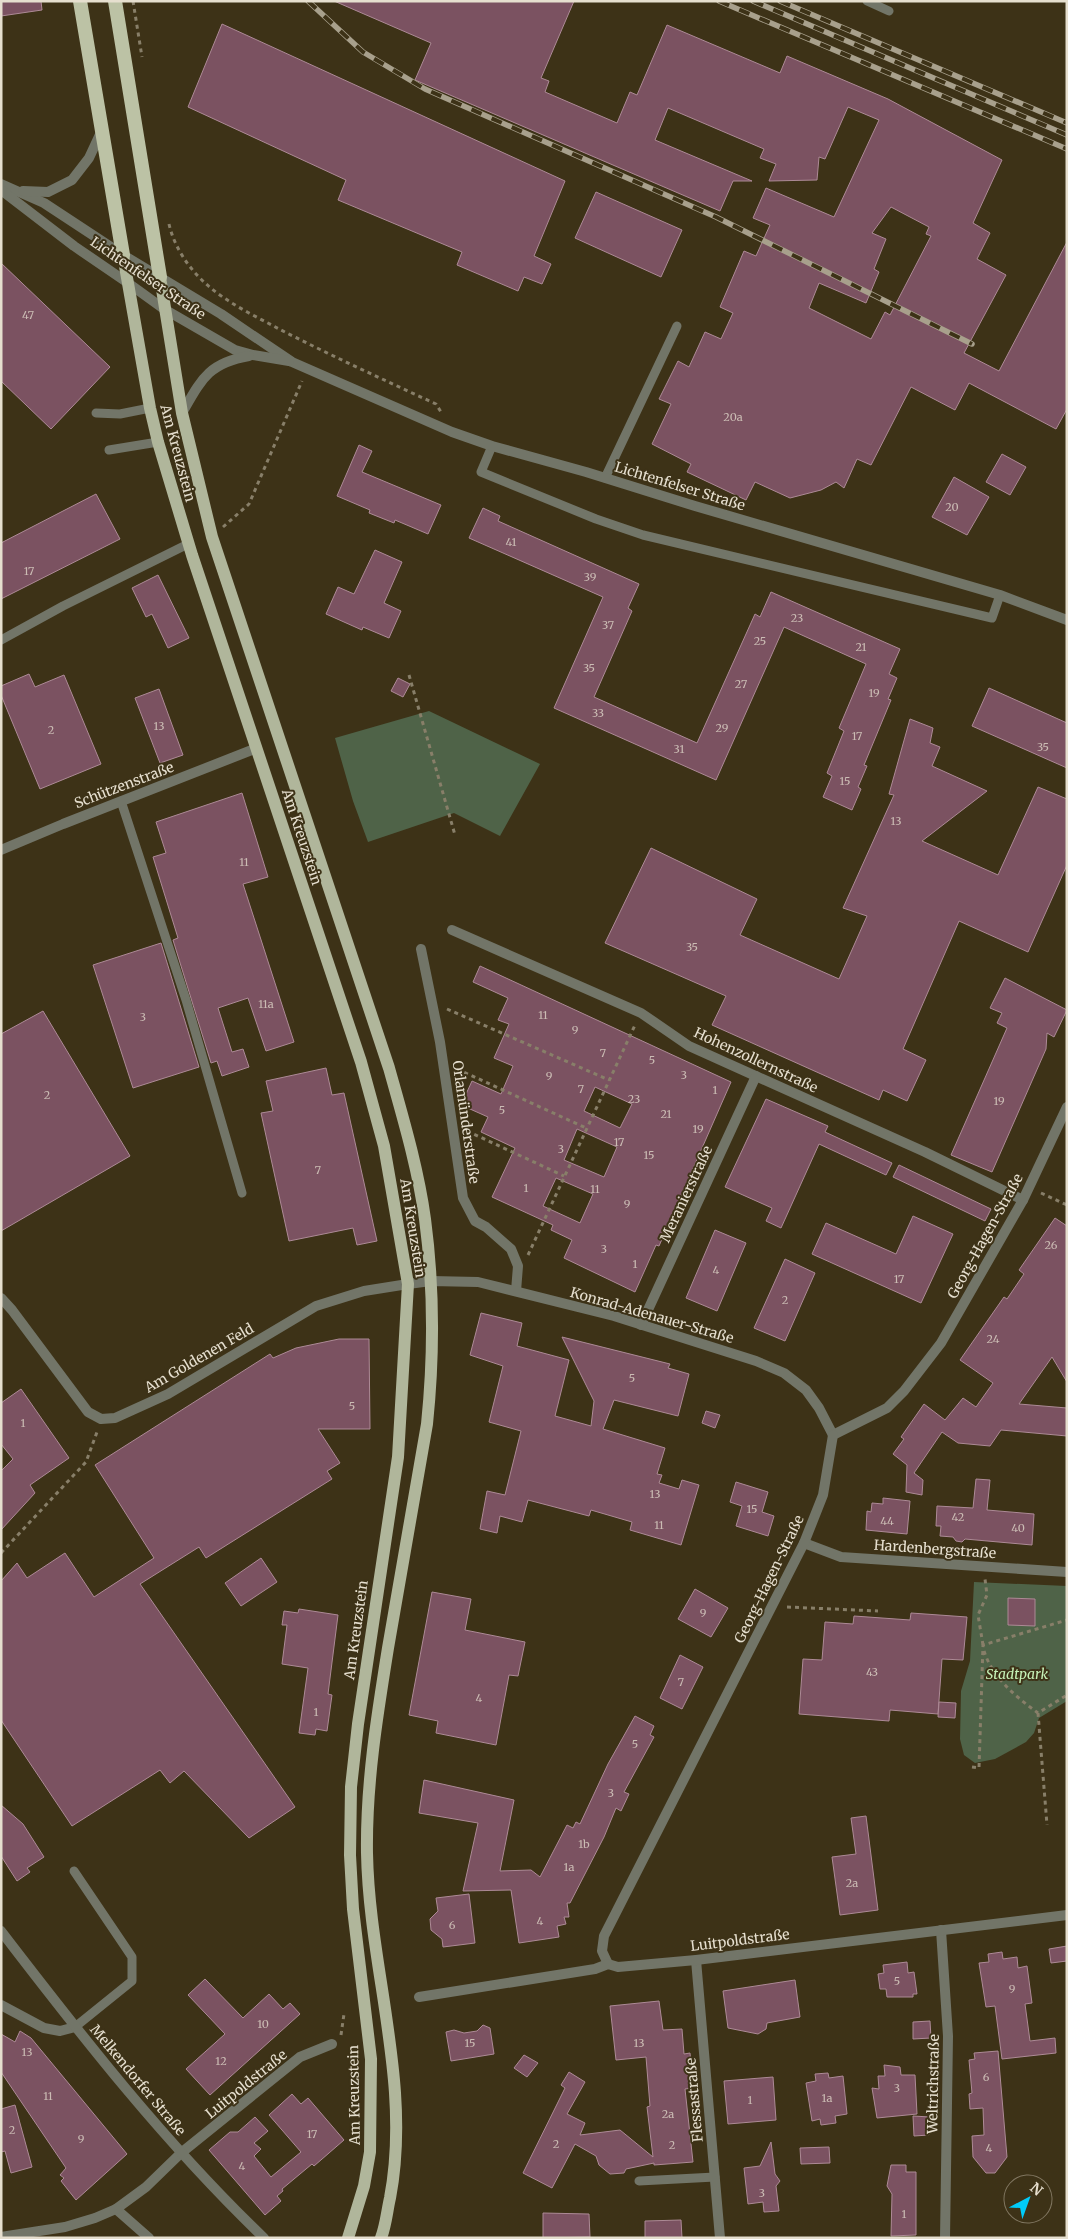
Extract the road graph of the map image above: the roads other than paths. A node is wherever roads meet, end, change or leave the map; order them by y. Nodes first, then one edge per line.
1 (80, 1) edge
2 (115, 1) edge
3 (867, 1) edge
4 (889, 11) dead end
5 (102, 130) junction
6 (1, 184) edge
7 (1, 190) edge
8 (17, 191) junction
9 (123, 255) junction
10 (160, 277) junction
11 (128, 282) junction
12 (164, 309) junction
13 (677, 326) dead end
14 (253, 356) junction
15 (292, 362) junction
16 (150, 408) junction
17 (96, 413) dead end
18 (182, 414) junction
19 (158, 442) junction
20 (492, 446) junction
21 (109, 450) dead end
22 (605, 478) junction
23 (188, 544) junction
24 (1000, 595) junction
25 (1067, 620) edge
26 (1, 640) edge
27 (257, 748) junction
28 (121, 801) junction
29 (1, 850) edge
30 (452, 930) dead end
31 (422, 949) dead end
32 (756, 1076) junction
33 (1067, 1106) edge
34 (242, 1193) dead end
35 (1024, 1200) junction
36 (431, 1281) junction
37 (408, 1284) junction
38 (516, 1291) junction
39 (1, 1298) edge
40 (641, 1325) junction
41 (833, 1435) junction
42 (804, 1543) junction
43 (1067, 1572) edge
44 (74, 1871) dead end
45 (1067, 1915) edge
46 (941, 1930) junction
47 (1, 1931) edge
48 (696, 1960) junction
49 (608, 1964) junction
50 (419, 1997) dead end
51 (1, 2005) edge
52 (75, 2027) junction
53 (332, 2044) road end
54 (181, 2153) junction
55 (715, 2177) junction
56 (639, 2181) dead end
57 (116, 2209) junction
58 (1, 2237) edge
59 (149, 2238) edge
60 (264, 2238) edge
61 (348, 2238) edge
62 (381, 2238) edge
63 (720, 2238) edge
64 (945, 2238) edge

1 - 5 highway
2 - 10 highway
3 - 4 lane
5 - 8 street, Lichtenfelser Straße
5 - 9 highway
6 - 8 street, Lichtenfelser Straße
7 - 11 street, Lichtenfelser Straße
8 - 9 street, Lichtenfelser Straße
9 - 10 street, Lichtenfelser Straße
9 - 11 main road, Am Kreuzstein
10 - 12 main road, Am Kreuzstein
10 - 15 street, Lichtenfelser Straße
11 - 12 street, Lichtenfelser Straße
11 - 16 main road, Am Kreuzstein
12 - 14 street, Lichtenfelser Straße
12 - 18 main road, Am Kreuzstein
13 - 22 lane
14 - 15 street, Lichtenfelser Straße
14 - 18 street
15 - 20 street, Lichtenfelser Straße
16 - 17 lane
16 - 19 main road, Am Kreuzstein
18 - 36 main road, Am Kreuzstein
19 - 21 lane
19 - 23 main road, Am Kreuzstein
20 - 22 street, Lichtenfelser Straße
20 - 24 lane
22 - 24 street, Lichtenfelser Straße
23 - 26 lane
23 - 27 main road, Am Kreuzstein
24 - 25 street, Lichtenfelser Straße
27 - 28 street, Schützenstraße
27 - 37 main road, Am Kreuzstein
28 - 29 street, Schützenstraße
28 - 34 lane
30 - 32 street, Hohenzollernstraße
31 - 38 street, Orlamünderstraße
32 - 35 street, Hohenzollernstraße
32 - 40 street, Meranierstraße
33 - 35 street, Georg-Hagen-Straße
35 - 41 street, Georg-Hagen-Straße
36 - 37 street, Am Goldenen Feld
36 - 38 street, Konrad-Adenauer-Straße
36 - 62 main road, Am Kreuzstein
37 - 39 street, Am Goldenen Feld
37 - 61 main road, Am Kreuzstein
38 - 40 street, Konrad-Adenauer-Straße
40 - 41 street, Konrad-Adenauer-Straße
41 - 42 street, Georg-Hagen-Straße
42 - 43 street, Hardenbergstraße
42 - 49 street, Georg-Hagen-Straße
44 - 52 lane
45 - 46 street, Luitpoldstraße
46 - 48 street, Luitpoldstraße
46 - 64 street, Weltrichstraße
47 - 52 street, Melkendorfer Straße
48 - 49 street, Luitpoldstraße
48 - 55 street, Flessastraße
49 - 50 street, Luitpoldstraße
51 - 52 street
52 - 54 street, Melkendorfer Straße
53 - 54 street, Luitpoldstraße
54 - 57 street, Luitpoldstraße
54 - 60 street, Melkendorfer Straße
55 - 56 lane
55 - 63 street, Flessastraße
57 - 58 street, Luitpoldstraße
57 - 59 street

